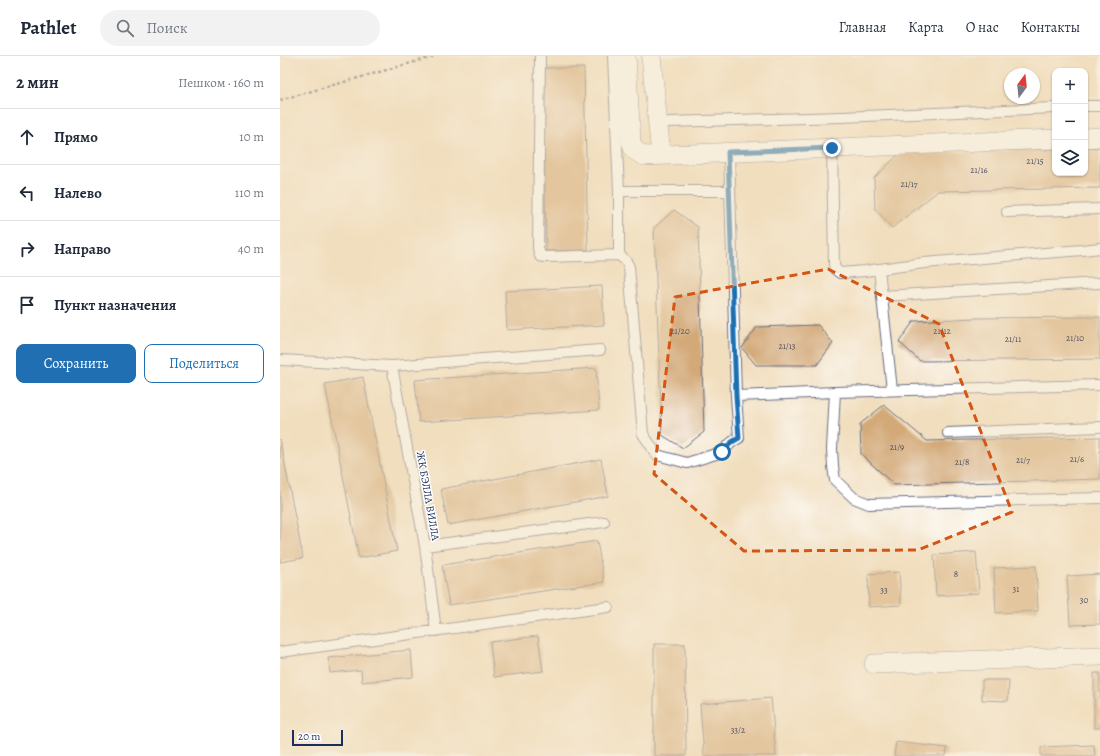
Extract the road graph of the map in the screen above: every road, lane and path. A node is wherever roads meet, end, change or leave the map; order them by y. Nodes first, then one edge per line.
1 (436, 56) edge
2 (540, 56) edge
3 (613, 56) edge
4 (626, 56) edge
5 (651, 56) edge
6 (280, 100) edge
7 (1088, 106) edge
8 (1100, 106) edge
9 (1052, 108) edge
10 (663, 122) junction
11 (1100, 137) edge
12 (1088, 138) edge
13 (1052, 139) edge
14 (832, 148) junction
15 (728, 152) junction
16 (661, 155) junction
17 (619, 191) junction
18 (730, 191) junction
19 (1100, 209) edge
20 (1007, 212) dead end
21 (1100, 248) edge
22 (619, 255) junction
23 (879, 269) junction
24 (1100, 283) edge
25 (882, 296) junction
26 (600, 350) dead end
27 (280, 360) edge
28 (392, 366) junction
29 (1100, 385) edge
30 (892, 390) junction
31 (835, 392) junction
32 (736, 396) junction
33 (1100, 427) edge
34 (948, 433) dead end
35 (1100, 498) edge
36 (604, 522) dead end
37 (425, 546) junction
38 (608, 607) dead end
39 (436, 631) junction
40 (280, 652) edge
41 (1100, 656) edge
42 (874, 664) dead end

1 - 6 path
2 - 22 lane
3 - 17 lane
4 - 16 street
5 - 10 street
7 - 8 lane
9 - 10 lane
10 - 16 street
11 - 12 street
13 - 14 street
14 - 15 street
14 - 23 lane
15 - 16 street
15 - 18 lane
17 - 18 lane
17 - 22 lane
18 - 32 lane
19 - 20 lane
21 - 23 lane
22 - 32 lane
23 - 25 lane
24 - 25 lane
25 - 30 lane
26 - 28 lane
27 - 28 lane
28 - 37 lane, ЖК БЭЛЛА ВИЛЛА
29 - 30 lane
30 - 31 lane
31 - 32 lane
31 - 35 lane
33 - 34 lane
36 - 37 lane
37 - 39 lane, ЖК БЭЛЛА ВИЛЛА
38 - 39 lane
39 - 40 lane
41 - 42 street

